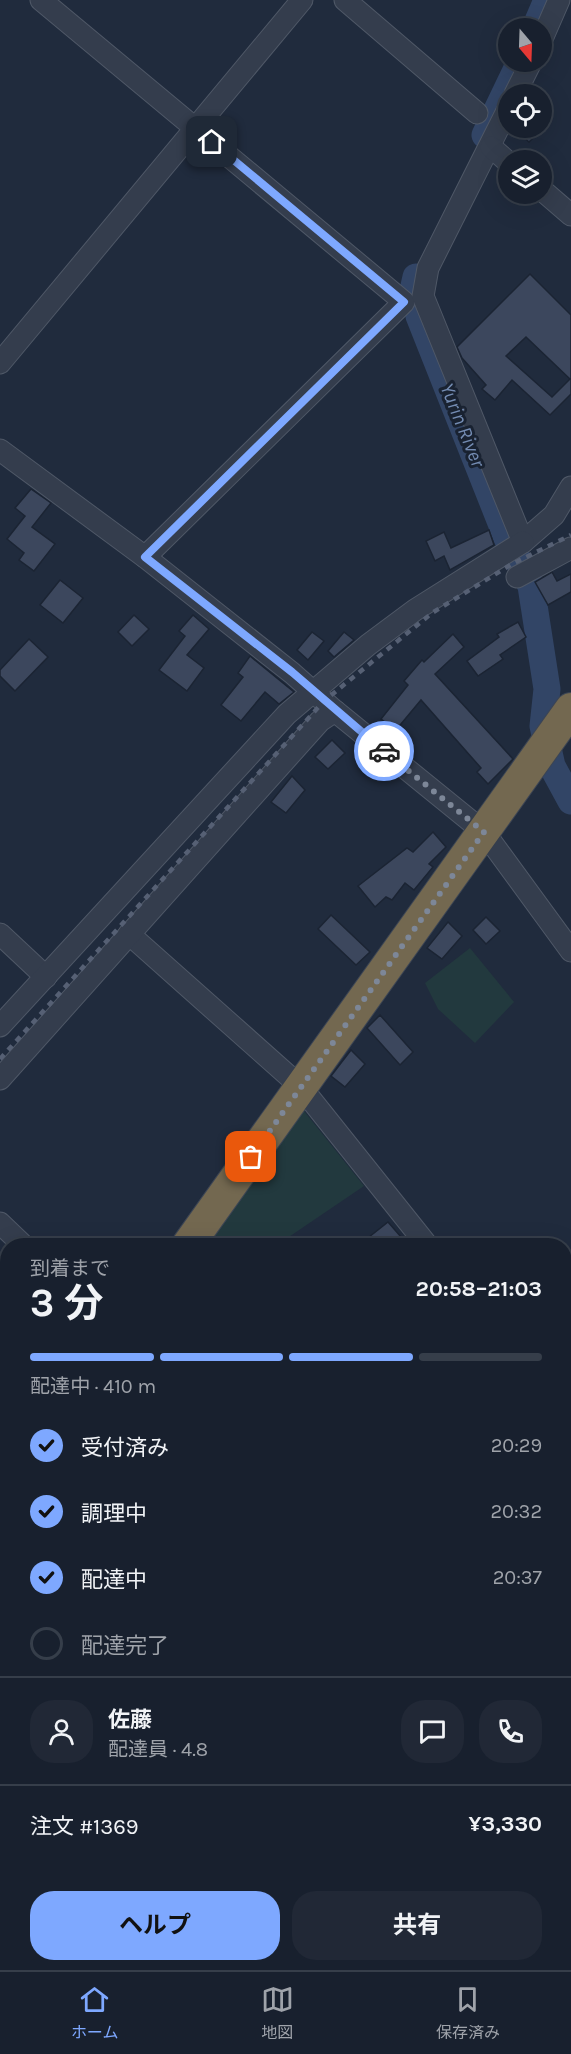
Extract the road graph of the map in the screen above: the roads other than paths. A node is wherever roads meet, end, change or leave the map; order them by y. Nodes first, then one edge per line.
1 (41, 0) edge
2 (302, 0) edge
3 (345, 0) edge
4 (559, 0) edge
5 (551, 18) edge
6 (477, 113) dead end
7 (195, 128) junction
8 (498, 131) edge
9 (491, 147) junction
10 (498, 153) edge
11 (552, 199) edge
12 (571, 215) edge
13 (412, 299) junction
14 (0, 363) edge
15 (0, 450) edge
16 (571, 487) edge
17 (523, 542) junction
18 (571, 548) edge
19 (145, 557) junction
20 (525, 573) dead end
21 (324, 701) junction
22 (571, 709) edge
23 (484, 832) junction
24 (0, 934) edge
25 (129, 934) junction
26 (571, 951) edge
27 (46, 976) junction
28 (0, 1026) edge
29 (0, 1079) edge
30 (301, 1087) junction
31 (0, 1223) edge
32 (16, 1238) edge
33 (193, 1238) edge
34 (421, 1238) edge

1 - 7 street
2 - 7 street
3 - 6 street
4 - 5 street
7 - 13 street
7 - 14 street
8 - 9 street
9 - 10 street
9 - 13 street
11 - 12 street
13 - 17 street
13 - 19 street
15 - 19 street
16 - 17 street
17 - 21 street
18 - 20 street
19 - 21 street
21 - 23 street
21 - 25 street
21 - 27 street
22 - 23 highway
23 - 26 street
23 - 30 highway
24 - 27 street
25 - 29 street
25 - 30 street
27 - 28 street
30 - 33 highway
30 - 34 street
31 - 32 street

